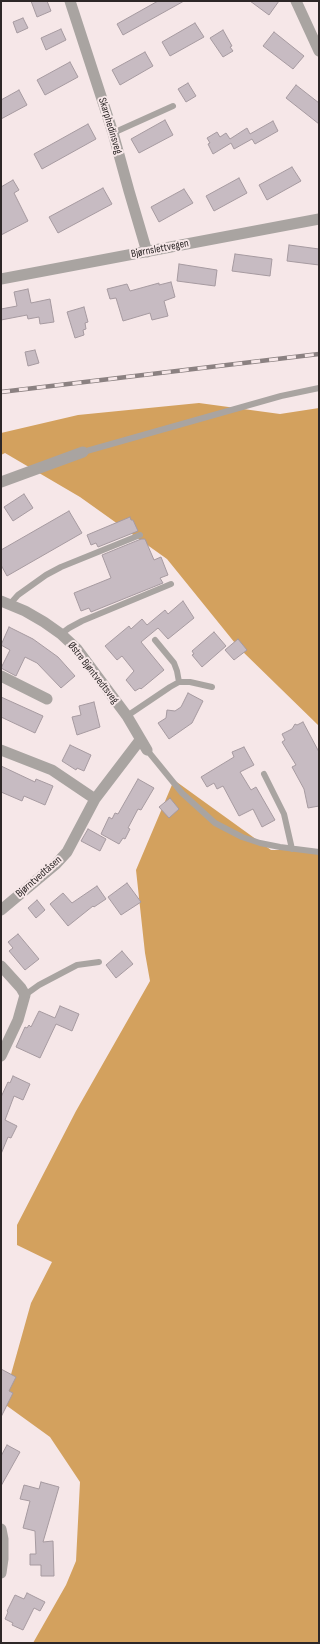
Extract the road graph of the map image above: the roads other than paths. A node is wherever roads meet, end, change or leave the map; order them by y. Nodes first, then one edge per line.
1 (70, 1) edge
2 (296, 1) edge
3 (319, 51) edge
4 (173, 106) dead end
5 (113, 133) junction
6 (319, 219) edge
7 (147, 252) junction
8 (1, 279) edge
9 (319, 388) edge
10 (83, 452) joint
11 (1, 482) edge
12 (140, 535) dead end
13 (171, 584) dead end
14 (6, 603) edge
15 (61, 634) junction
16 (155, 640) dead end
17 (1, 676) edge
18 (179, 682) junction
19 (212, 687) dead end
20 (47, 699) dead end
21 (127, 716) junction
22 (140, 740) junction
23 (1, 750) edge
24 (147, 750) joint
25 (264, 774) dead end
26 (95, 799) junction
27 (292, 849) junction
28 (319, 852) edge
29 (1, 910) edge
30 (99, 962) dead end
31 (1, 966) edge
32 (25, 995) junction
33 (1, 1056) edge
34 (1, 1529) edge
35 (1, 1573) edge

1 - 5 street, Skarphedinsveg
2 - 3 street
4 - 5 lane
5 - 7 street, Skarphedinsveg
6 - 7 street, Bjørnslettvegen
7 - 8 street, Bjørnslettvegen
9 - 10 lane
10 - 11 street
12 - 14 lane
13 - 15 lane
14 - 15 street, Østre Bjøntvedtsveg
15 - 21 street, Østre Bjøntvedtsveg
16 - 18 lane
17 - 20 street
18 - 19 lane
18 - 21 lane
21 - 22 street, Østre Bjøntvedtsveg
22 - 24 street, Østre Bjøntvedtsveg
22 - 26 street, Bjørntvedtåsen
23 - 26 street
24 - 27 lane
25 - 27 lane
26 - 29 street, Bjørntvedtåsen
27 - 28 lane
30 - 32 lane
31 - 32 street
32 - 33 street
34 - 35 street

